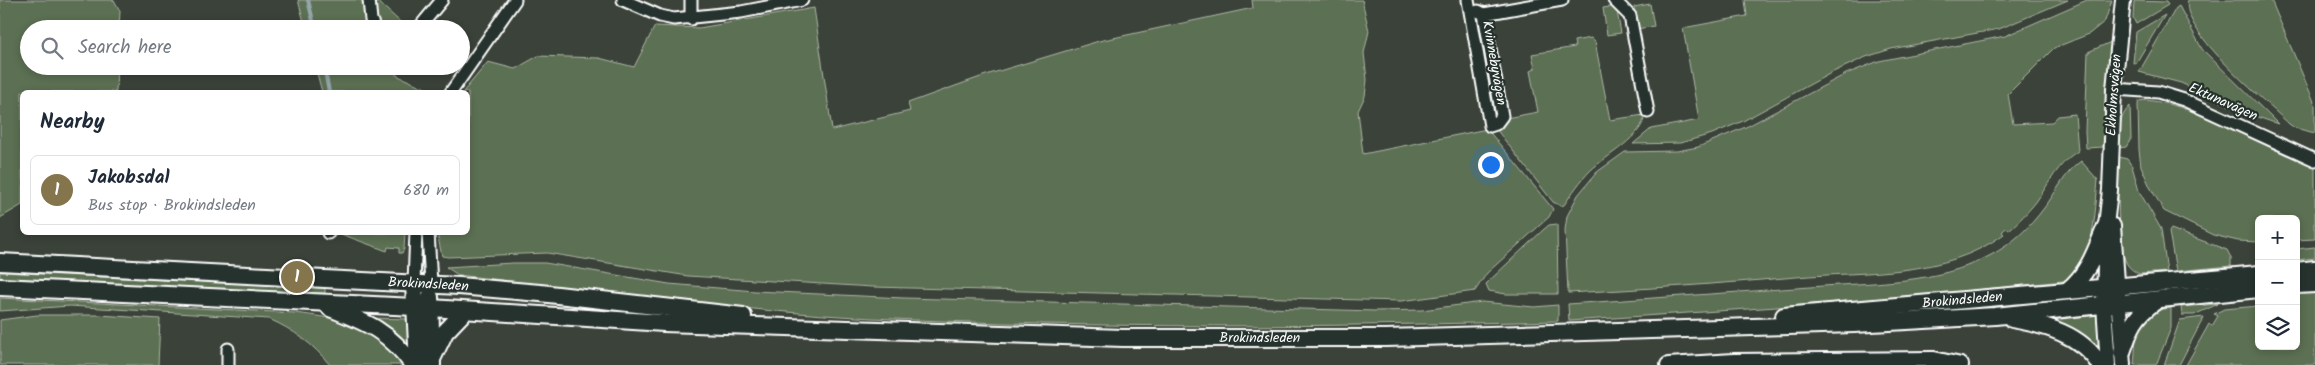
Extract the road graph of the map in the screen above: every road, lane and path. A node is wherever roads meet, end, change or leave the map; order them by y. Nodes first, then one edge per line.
1 (369, 0) edge
2 (442, 0) edge
3 (515, 0) edge
4 (623, 0) edge
5 (691, 0) edge
6 (802, 0) edge
7 (1562, 0) edge
8 (1614, 0) edge
9 (2123, 0) edge
10 (1470, 2) edge
11 (1484, 14) junction
12 (690, 19) junction
13 (371, 20) edge
14 (425, 20) edge
15 (470, 65) edge
16 (463, 75) edge
17 (2114, 89) junction
18 (452, 90) edge
19 (1648, 112) dead end
20 (2315, 160) edge
21 (2110, 190) junction
22 (2106, 226) junction
23 (416, 235) edge
24 (428, 235) edge
25 (0, 262) edge
26 (2315, 269) edge
27 (2300, 271) edge
28 (2255, 274) edge
29 (423, 284) junction
30 (2315, 284) edge
31 (2300, 285) edge
32 (2110, 286) junction
33 (0, 287) edge
34 (2068, 290) junction
35 (2255, 290) edge
36 (2156, 301) junction
37 (319, 303) junction
38 (2111, 305) junction
39 (423, 308) junction
40 (465, 311) junction
41 (1995, 316) junction
42 (854, 329) junction
43 (1665, 329) junction
44 (228, 348) dead end
45 (2122, 359) edge
46 (1828, 362) edge
47 (427, 364) edge
48 (228, 365) edge
49 (413, 365) edge
50 (1668, 365) edge
51 (1961, 365) edge
52 (2100, 365) edge
53 (2108, 365) edge

1 - 13 street
2 - 14 street
3 - 15 street
4 - 12 street
5 - 12 street
6 - 12 street
7 - 11 street, Kvinnebyvägen
8 - 19 street
9 - 17 street, Ekholmsvägen
10 - 11 street, Kvinnebyvägen
10 - 11 street, Kvinnebyvägen
16 - 18 street
17 - 20 street, Ektunavägen
17 - 21 street, Ekholmsvägen
21 - 22 street, Ekholmsvägen
21 - 32 street, Ekholmsvägen
22 - 32 street, Ekholmsvägen
22 - 34 main road
23 - 29 street
24 - 29 street
25 - 29 main road, Brokindsleden
26 - 27 main road
28 - 32 main road, Brokindsleden
29 - 39 main road
29 - 42 main road, Brokindsleden
30 - 31 main road
32 - 34 main road, Brokindsleden
32 - 38 street, Ekholmsvägen
33 - 37 main road, Brokindsleden
34 - 43 main road, Brokindsleden
35 - 36 main road, Brokindsleden
36 - 38 main road, Brokindsleden
36 - 45 main road
37 - 39 main road, Brokindsleden
37 - 49 main road
38 - 41 main road, Brokindsleden
38 - 45 street, Ekholmsvägen
38 - 53 street, Ekholmsvägen
39 - 40 main road, Brokindsleden
39 - 47 main road
40 - 42 main road, Brokindsleden
40 - 47 main road
41 - 43 main road, Brokindsleden
41 - 52 main road
42 - 43 main road, Brokindsleden
44 - 48 street
46 - 50 street
46 - 51 street

